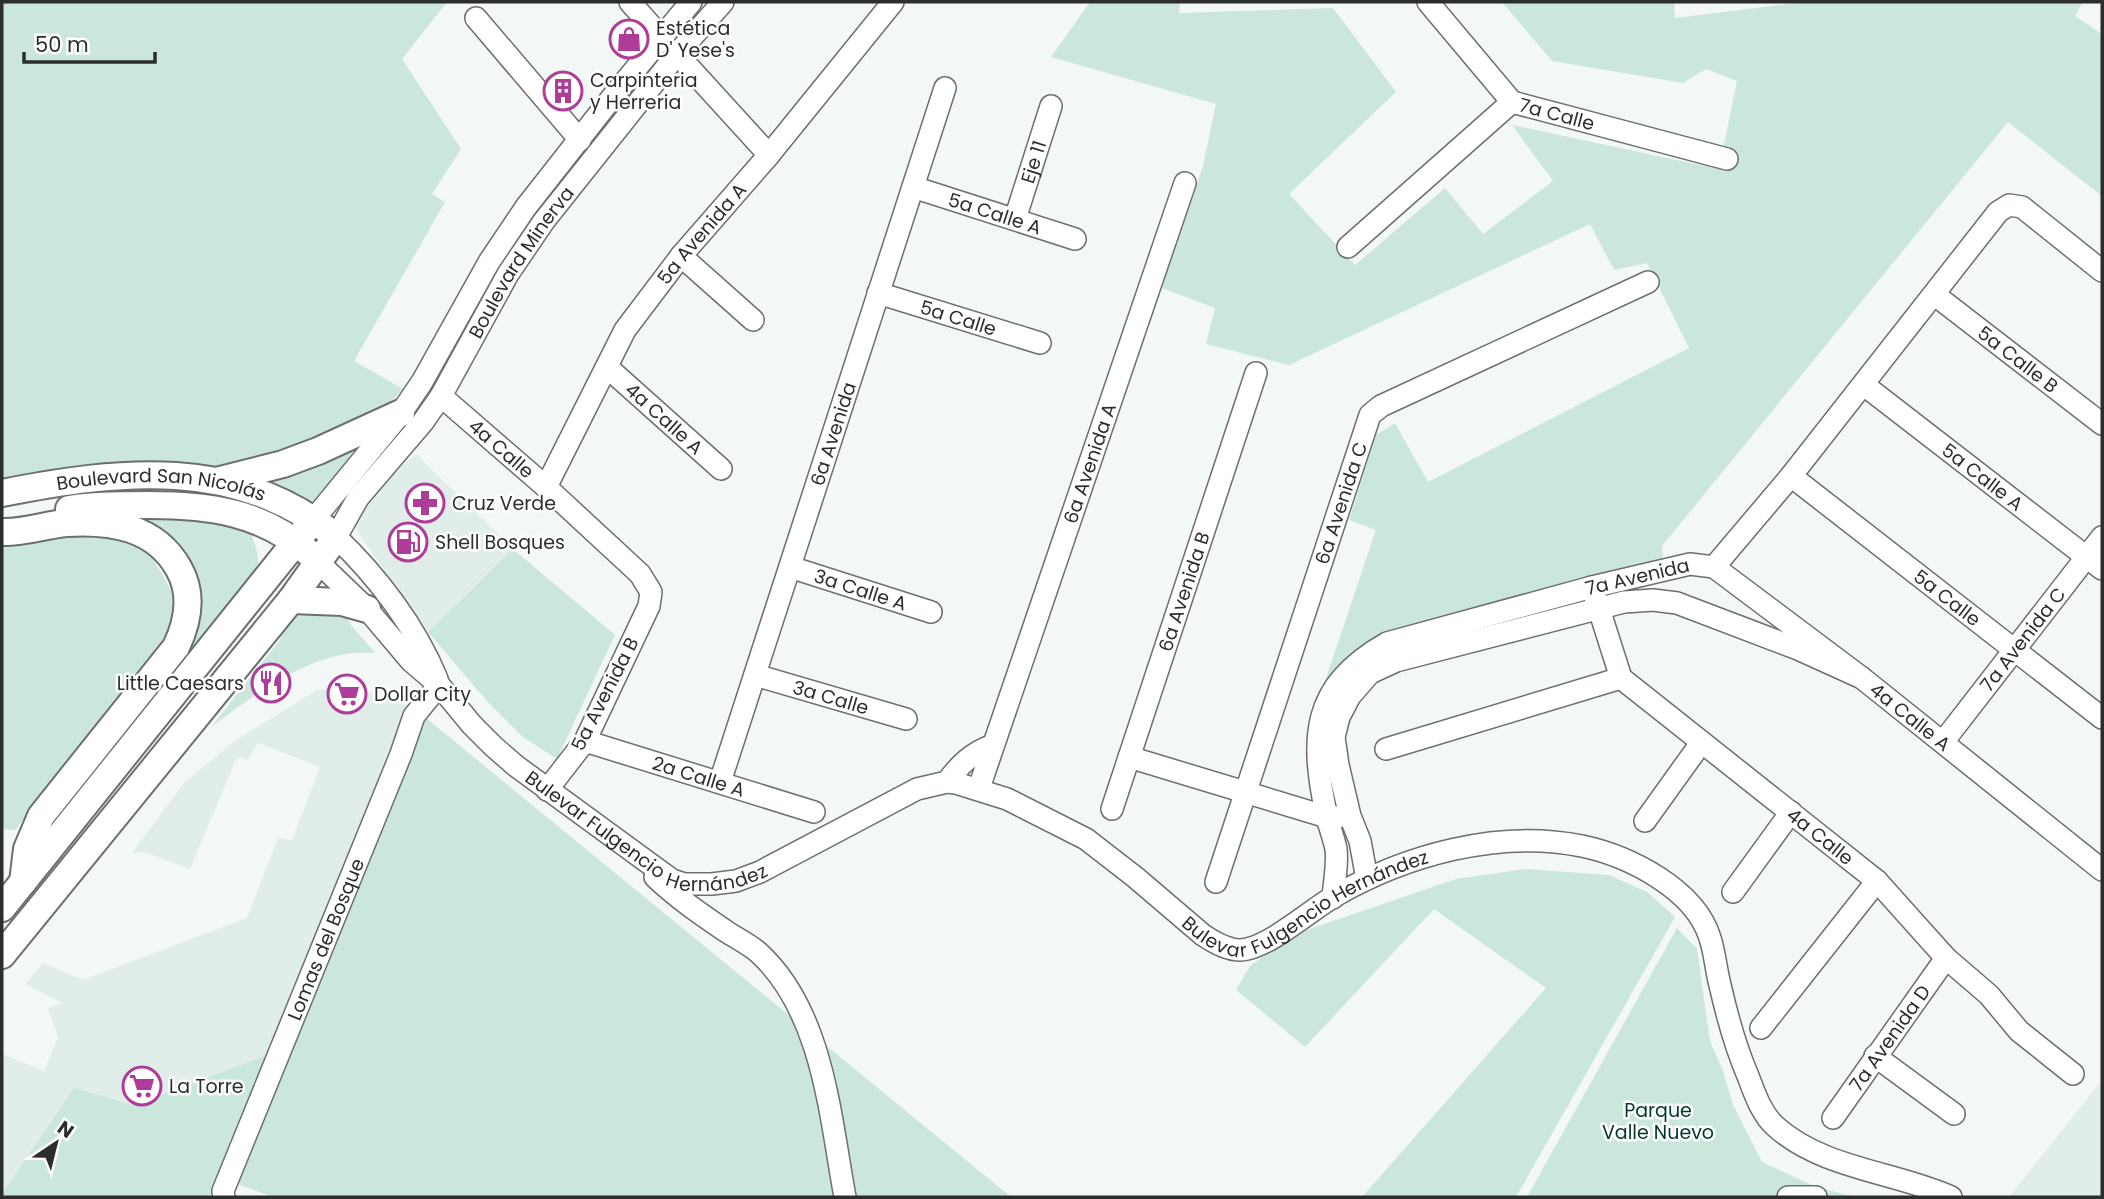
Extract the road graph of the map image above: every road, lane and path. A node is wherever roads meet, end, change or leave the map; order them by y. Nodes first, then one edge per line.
1 (630, 2) edge
2 (691, 2) edge
3 (723, 2) edge
4 (893, 2) edge
5 (1428, 2) edge
6 (476, 18) dead end
7 (660, 37) junction
8 (677, 54) junction
9 (945, 88) dead end
10 (1512, 102) junction
11 (1051, 106) dead end
12 (580, 140) junction
13 (769, 155) junction
14 (1727, 159) dead end
15 (1185, 183) dead end
16 (913, 187) junction
17 (1015, 219) junction
18 (1075, 239) dead end
19 (1348, 247) dead end
20 (681, 256) junction
21 (2102, 271) edge
22 (1648, 282) dead end
23 (878, 293) junction
24 (1934, 295) junction
25 (753, 320) dead end
26 (1040, 344) dead end
27 (607, 367) junction
28 (1256, 373) dead end
29 (1864, 385) junction
30 (441, 396) junction
31 (401, 413) junction
32 (2102, 424) edge
33 (721, 469) dead end
34 (1791, 476) junction
35 (212, 482) junction
36 (546, 487) junction
37 (2, 493) edge
38 (314, 519) junction
39 (2, 521) edge
40 (2, 532) edge
41 (336, 537) junction
42 (2102, 537) edge
43 (295, 542) junction
44 (319, 563) junction
45 (2095, 563) edge
46 (790, 567) junction
47 (1714, 567) junction
48 (1592, 587) junction
49 (651, 592) joint
50 (291, 600) junction
51 (1597, 608) junction
52 (367, 609) junction
53 (931, 612) dead end
54 (1466, 632) junction
55 (2015, 649) junction
56 (754, 675) junction
57 (1622, 678) junction
58 (1862, 678) junction
59 (439, 685) junction
60 (2102, 718) edge
61 (906, 719) dead end
62 (585, 741) junction
63 (1943, 742) junction
64 (1701, 743) junction
65 (993, 745) junction
66 (1386, 750) dead end
67 (1129, 757) junction
68 (720, 782) junction
69 (947, 782) junction
70 (979, 788) junction
71 (547, 790) junction
72 (1246, 794) junction
73 (1112, 809) dead end
74 (814, 812) dead end
75 (1791, 812) junction
76 (1350, 816) junction
77 (1327, 817) junction
78 (1645, 821) dead end
79 (616, 840) junction
80 (2102, 870) edge
81 (1367, 879) junction
82 (1877, 880) junction
83 (23, 882) junction
84 (1216, 883) dead end
85 (1733, 892) dead end
86 (1333, 898) junction
87 (2, 908) edge
88 (2, 955) edge
89 (1946, 958) junction
90 (1761, 1028) dead end
91 (1875, 1056) junction
92 (2073, 1074) dead end
93 (1955, 1114) dead end
94 (1833, 1118) dead end
95 (224, 1197) edge
96 (845, 1197) edge
97 (1788, 1197) edge
98 (1816, 1197) edge
99 (1951, 1197) edge

1 - 7 street
2 - 7 street, Boulevard Minerva
3 - 8 street, Boulevard Minerva
4 - 13 street, 5a Avenida A
5 - 10 street, 7a Calle
6 - 12 street
7 - 12 street, Boulevard Minerva
8 - 13 street
8 - 30 street, Boulevard Minerva
9 - 16 street, 6a Avenida
10 - 14 street, 7a Calle
10 - 19 street
11 - 17 street, Eje 11
12 - 31 street, Boulevard Minerva
13 - 20 street, 5a Avenida A
15 - 65 street, 6a Avenida A
16 - 17 street, 5a Calle A
16 - 23 street, 6a Avenida
17 - 18 street, 5a Calle A
20 - 25 street
20 - 27 street, 5a Avenida A
21 - 24 street, 7a Avenida
22 - 72 street, 6a Avenida C
23 - 26 street, 5a Calle
23 - 46 street, 6a Avenida
24 - 29 street, 7a Avenida
24 - 32 street, 5a Calle B
27 - 33 street, 4a Calle A
27 - 36 street, 5a Avenida A
28 - 67 street, 6a Avenida B
29 - 34 street, 7a Avenida
29 - 45 street, 5a Calle A
30 - 36 street, 4a Calle
30 - 41 street, Boulevard Minerva
31 - 35 main road
31 - 38 street, Boulevard Minerva
34 - 47 street, 7a Avenida
34 - 55 street, 5a Calle
35 - 37 main road, Boulevard San Nicolás
35 - 38 main road, Boulevard San Nicolás
36 - 49 street, 4a Calle
38 - 41 main road, Bulevar Fulgencio Hernández
38 - 43 main road
39 - 43 main road, Boulevard San Nicolás
40 - 83 main road
41 - 44 main road
41 - 59 street, Bulevar Fulgencio Hernández
42 - 45 street, 7a Avenida C
43 - 44 main road, Bulevar Fulgencio Hernández
43 - 83 main road
44 - 50 main road
44 - 52 street, Bulevar Fulgencio Hernández
45 - 55 street, 7a Avenida C
46 - 53 street, 3a Calle A
46 - 56 street, 6a Avenida
47 - 48 street, 7a Avenida
47 - 58 street, 4a Calle A
48 - 51 street
48 - 54 street, 7a Avenida
49 - 62 street, 5a Avenida B
50 - 52 main road
50 - 88 main road
51 - 54 street, 7a Avenida
51 - 57 street
51 - 58 street, 7a Avenida
52 - 59 street, Bulevar Fulgencio Hernández
54 - 76 street, 7a Avenida
54 - 77 street, 7a Avenida
55 - 60 street, 5a Calle
55 - 63 street, 7a Avenida C
56 - 61 street, 3a Calle
56 - 68 street, 6a Avenida
57 - 64 street, 4a Calle
57 - 66 street
58 - 63 street, 4a Calle A
59 - 71 street, Bulevar Fulgencio Hernández
59 - 95 street, Lomas del Bosque
62 - 68 street, 2a Calle A
62 - 71 street, 5a Avenida B
63 - 80 street, 4a Calle A
64 - 75 street, 4a Calle
64 - 78 street
65 - 69 street
65 - 70 street, 6a Avenida A
67 - 72 street
67 - 73 street, 6a Avenida B
68 - 74 street, 2a Calle A
69 - 70 street, Bulevar Fulgencio Hernández
69 - 79 street, Bulevar Fulgencio Hernández
70 - 86 street, Bulevar Fulgencio Hernández
71 - 79 street, Bulevar Fulgencio Hernández
72 - 77 street
72 - 84 street, 6a Avenida C
75 - 82 street, 4a Calle
75 - 85 street
76 - 77 street
76 - 81 street, 7a Avenida
77 - 86 street, 7a Avenida
79 - 96 street
81 - 86 street, Bulevar Fulgencio Hernández
81 - 99 street, Bulevar Fulgencio Hernández
82 - 89 street, 4a Calle
82 - 90 street
83 - 87 main road
89 - 91 street, 7a Avenida D
89 - 92 street, 4a Calle
91 - 93 street
91 - 94 street, 7a Avenida D
97 - 98 street

